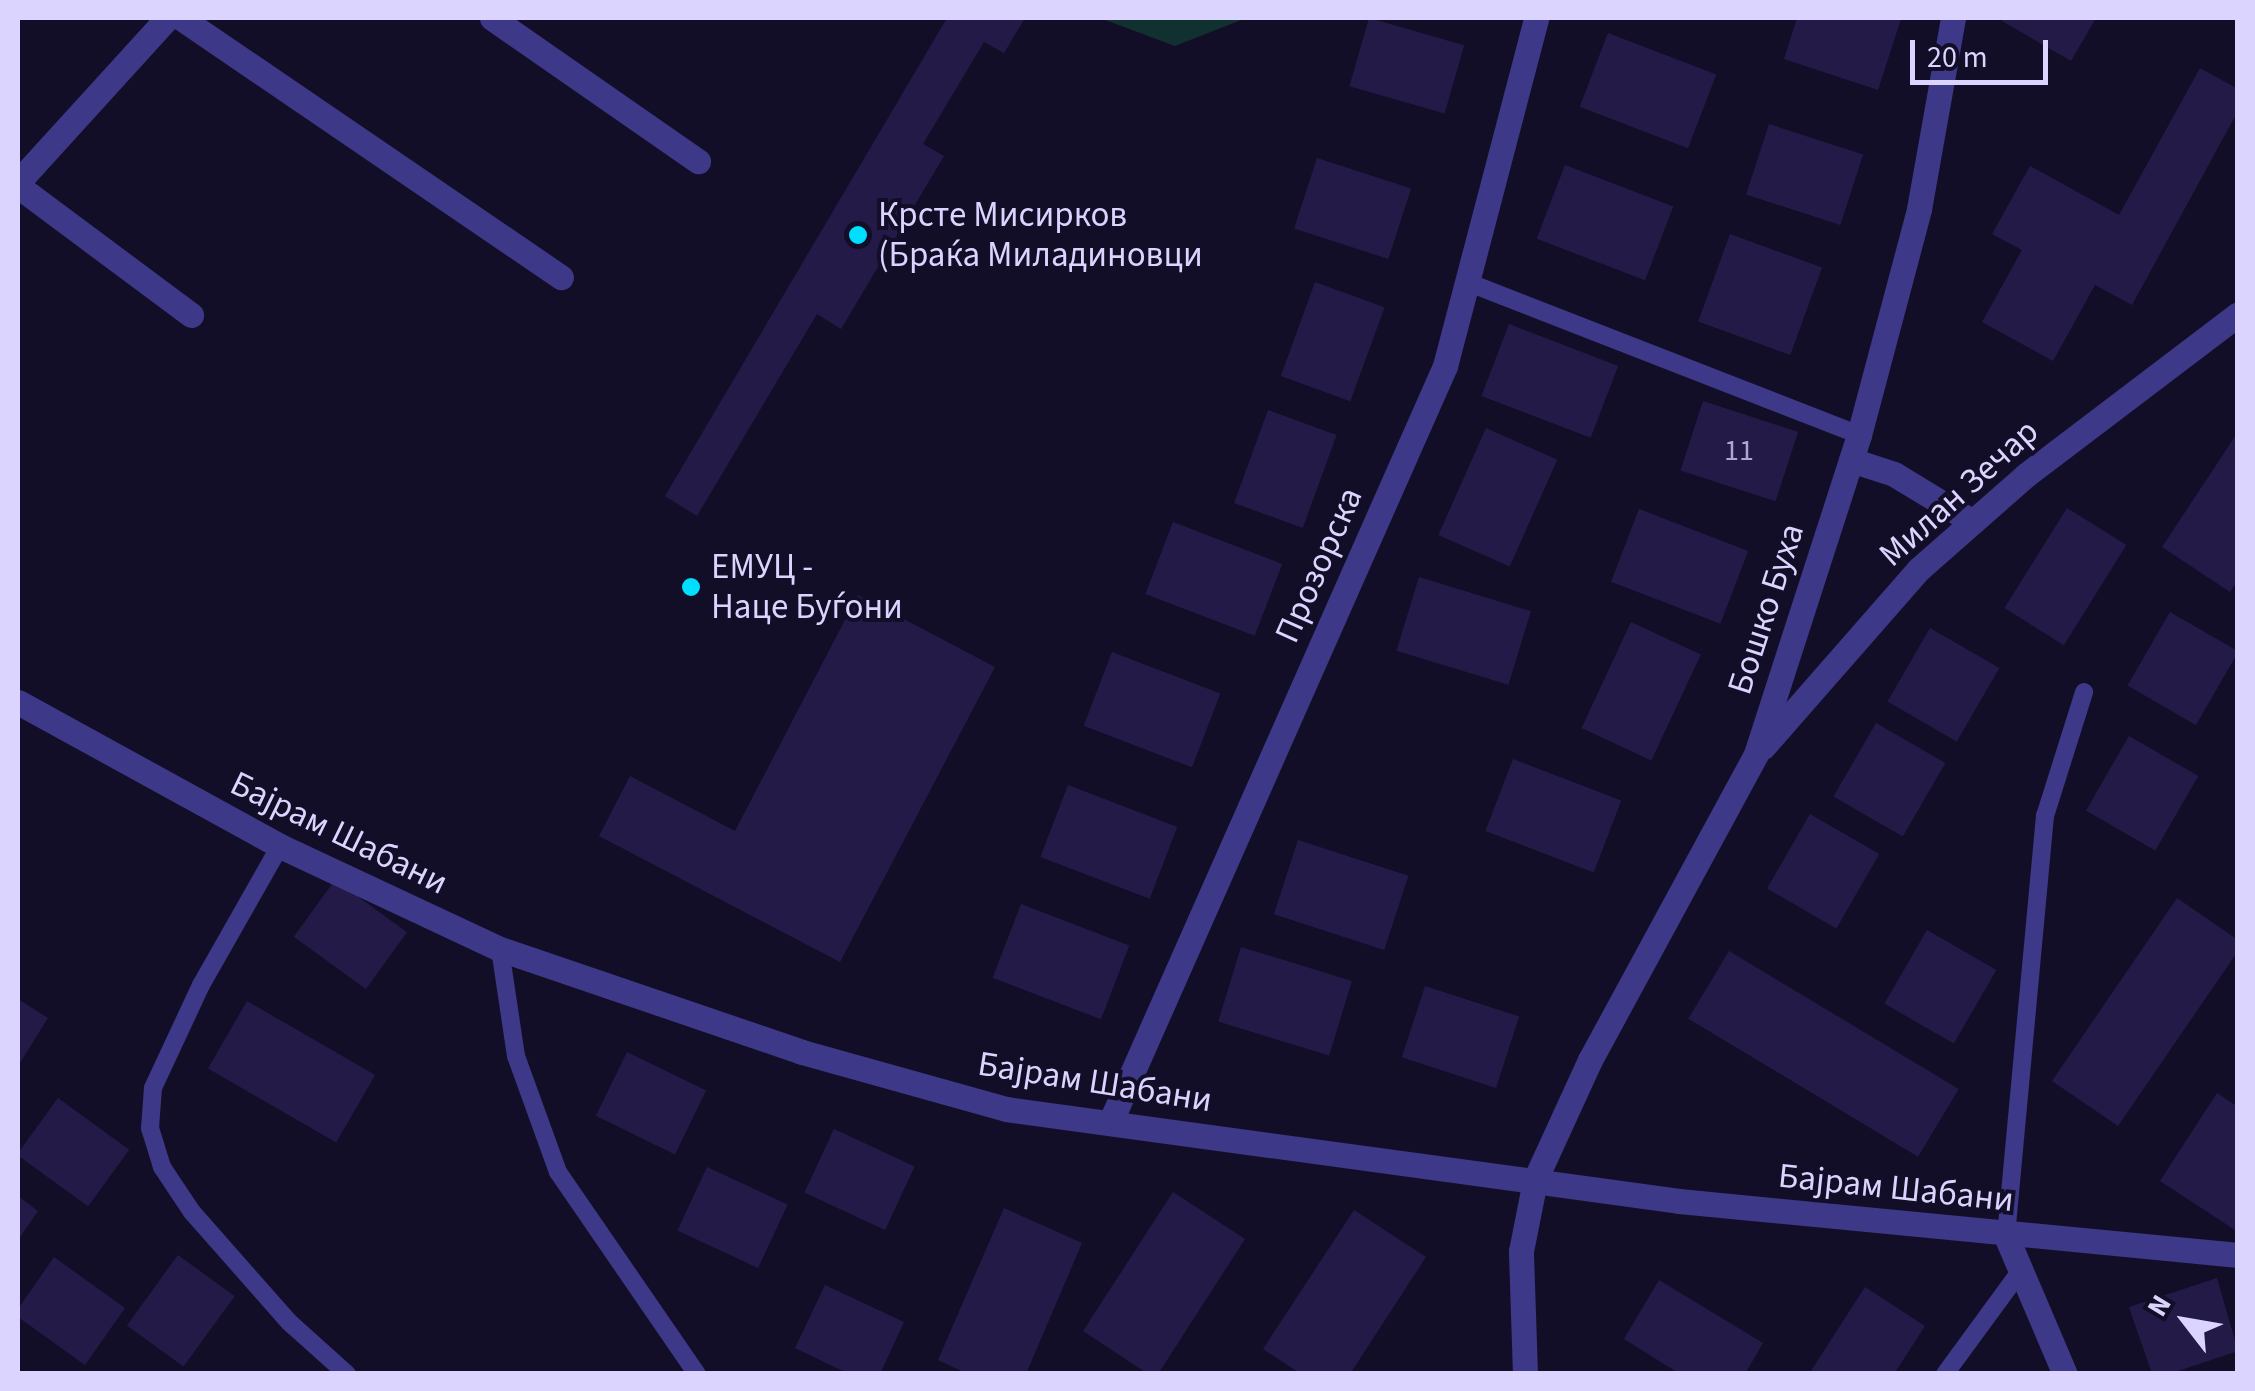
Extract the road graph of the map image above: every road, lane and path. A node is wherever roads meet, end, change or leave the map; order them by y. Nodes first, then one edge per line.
1 (166, 18) edge
2 (181, 18) edge
3 (492, 18) edge
4 (1536, 18) edge
5 (1952, 18) edge
6 (698, 161) dead end
7 (18, 184) edge
8 (561, 277) dead end
9 (1467, 282) junction
10 (2238, 314) edge
11 (191, 315) dead end
12 (1855, 448) junction
13 (1973, 522) junction
14 (2084, 692) dead end
15 (18, 702) edge
16 (1756, 754) junction
17 (280, 846) junction
18 (500, 949) junction
19 (1110, 1122) junction
20 (1535, 1180) junction
21 (2006, 1236) junction
22 (2238, 1256) edge
23 (2021, 1270) junction
24 (347, 1374) edge
25 (698, 1374) edge
26 (1525, 1374) edge
27 (1945, 1374) edge
28 (2066, 1374) edge

1 - 7 street
2 - 8 street
3 - 6 street
4 - 9 street, Прозорска
5 - 12 street, Бошко Буха
7 - 11 street
9 - 12 lane
9 - 19 street, Прозорска
10 - 13 street, Милан Зечар
12 - 13 street
12 - 16 street, Бошко Буха
13 - 16 street, Милан Зечар
14 - 21 lane
15 - 17 street, Бајрам Шабани
16 - 20 street, Бошко Буха
17 - 18 street, Бајрам Шабани
17 - 24 lane
18 - 19 street, Бајрам Шабани
18 - 25 lane
19 - 20 street, Бајрам Шабани
20 - 21 street, Бајрам Шабани
20 - 26 street, Бошко Буха
21 - 22 street, Бајрам Шабани
21 - 23 street
23 - 27 lane
23 - 28 street

